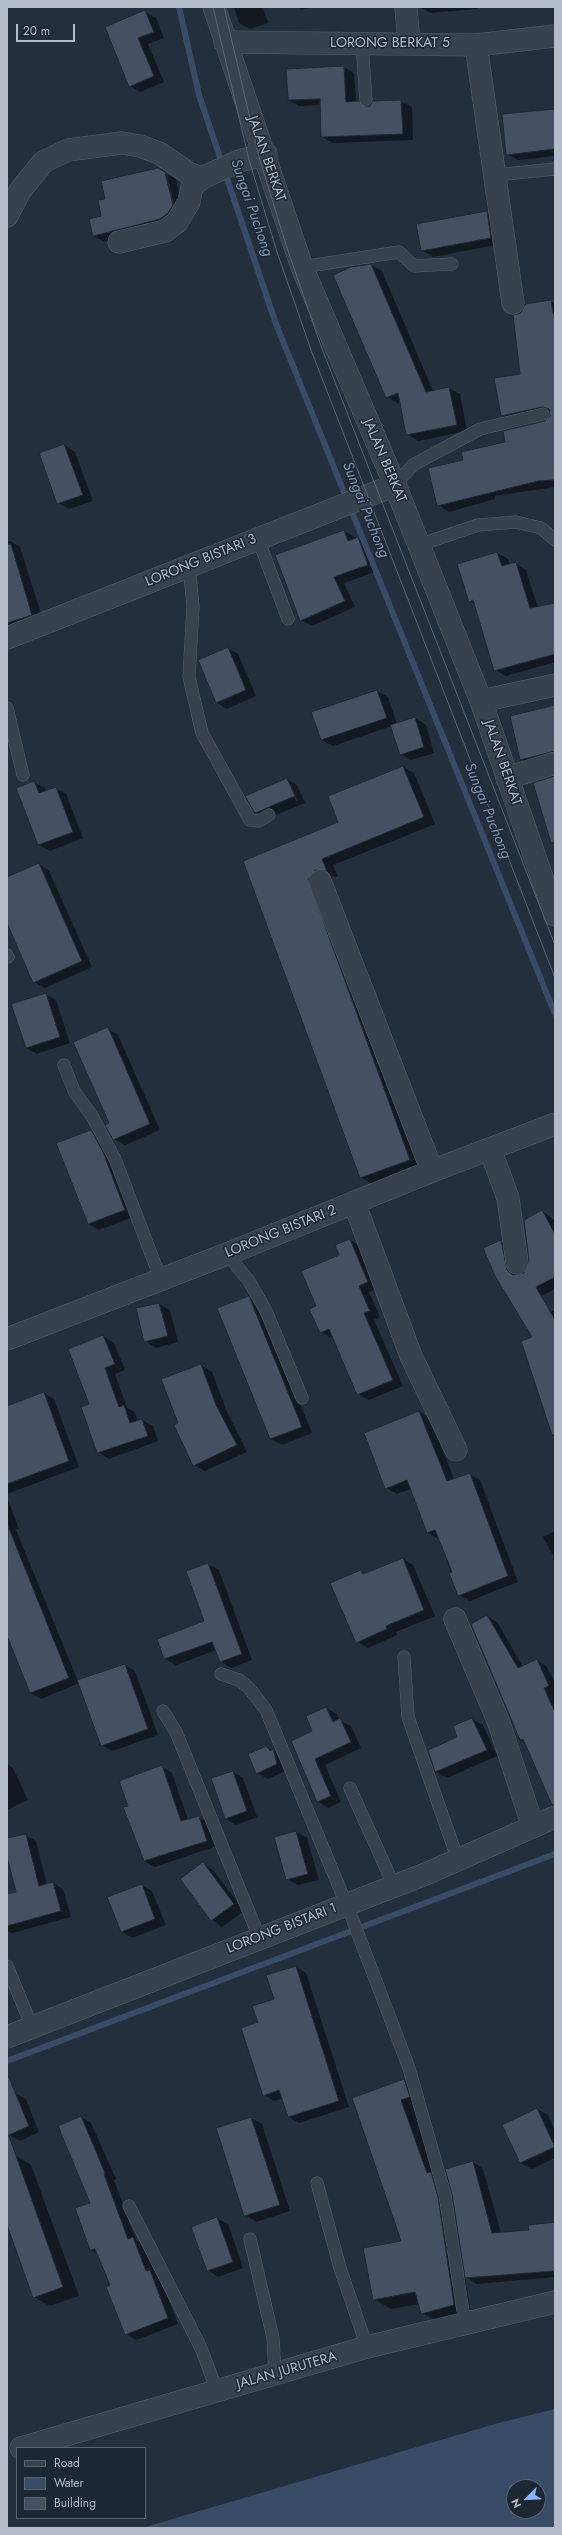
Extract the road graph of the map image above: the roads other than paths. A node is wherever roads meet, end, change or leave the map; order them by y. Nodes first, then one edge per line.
1 (214, 7) edge
2 (406, 7) edge
3 (555, 36) edge
4 (225, 42) junction
5 (362, 44) junction
6 (409, 44) junction
7 (476, 45) junction
8 (366, 100) dead end
9 (266, 154) junction
10 (555, 169) edge
11 (495, 175) junction
12 (206, 176) junction
13 (7, 216) edge
14 (119, 242) dead end
15 (452, 264) dead end
16 (302, 267) junction
17 (513, 303) dead end
18 (543, 414) dead end
19 (395, 485) junction
20 (258, 539) junction
21 (555, 540) edge
22 (419, 545) junction
23 (189, 566) junction
24 (288, 619) dead end
25 (7, 638) edge
26 (555, 685) edge
27 (481, 701) junction
28 (7, 708) edge
29 (555, 763) edge
30 (22, 775) dead end
31 (508, 778) junction
32 (269, 816) dead end
33 (320, 881) dead end
34 (555, 915) edge
35 (64, 1065) dead end
36 (555, 1124) edge
37 (490, 1149) junction
38 (432, 1170) junction
39 (354, 1202) junction
40 (227, 1254) junction
41 (518, 1263) dead end
42 (161, 1280) junction
43 (8, 1337) edge
44 (302, 1398) dead end
45 (456, 1450) dead end
46 (455, 1619) dead end
47 (404, 1657) dead end
48 (221, 1674) dead end
49 (163, 1712) dead end
50 (350, 1788) dead end
51 (555, 1817) edge
52 (533, 1827) junction
53 (458, 1860) junction
54 (394, 1886) junction
55 (349, 1911) junction
56 (259, 1937) junction
57 (7, 1966) edge
58 (32, 2027) junction
59 (7, 2037) edge
60 (317, 2183) dead end
61 (129, 2206) dead end
62 (250, 2239) dead end
63 (555, 2302) edge
64 (465, 2324) junction
65 (367, 2347) junction
66 (275, 2374) junction
67 (217, 2391) junction
68 (24, 2447) edge

1 - 4 street, JALAN BERKAT
2 - 6 street
3 - 7 street, LORONG BERKAT 5
4 - 5 street, LORONG BERKAT 5
4 - 9 street, JALAN BERKAT
5 - 6 street, LORONG BERKAT 5
5 - 8 lane
6 - 7 street, LORONG BERKAT 5
7 - 11 street
9 - 12 street
9 - 16 street, JALAN BERKAT
10 - 11 lane
11 - 17 street
12 - 13 street
12 - 14 street
15 - 16 lane
16 - 19 street, JALAN BERKAT
18 - 19 lane
19 - 20 street, LORONG BISTARI 3
19 - 22 street, JALAN BERKAT
20 - 23 street, LORONG BISTARI 3
20 - 24 lane
21 - 22 lane
22 - 27 street, JALAN BERKAT
23 - 25 street, LORONG BISTARI 3
23 - 32 lane
26 - 27 street
27 - 31 street, JALAN BERKAT
28 - 30 lane
29 - 31 street
31 - 34 street, JALAN BERKAT
33 - 38 street
35 - 42 lane
36 - 37 street, LORONG BISTARI 2
37 - 38 street, LORONG BISTARI 2
37 - 41 street
38 - 39 street, LORONG BISTARI 2
39 - 40 street, LORONG BISTARI 2
39 - 45 street
40 - 42 street, LORONG BISTARI 2
40 - 44 lane
42 - 43 street, LORONG BISTARI 2
46 - 52 street
47 - 53 lane
48 - 55 lane
49 - 56 lane
50 - 54 lane
51 - 52 street, LORONG BISTARI 1
52 - 53 street, LORONG BISTARI 1
53 - 54 street, LORONG BISTARI 1
54 - 55 street, LORONG BISTARI 1
55 - 56 street, LORONG BISTARI 1
55 - 64 lane
56 - 58 street, LORONG BISTARI 1
57 - 58 lane
58 - 59 street, LORONG BISTARI 1
60 - 65 lane
61 - 67 lane
62 - 66 lane
63 - 64 street, JALAN JURUTERA
64 - 65 street, JALAN JURUTERA
65 - 66 street, JALAN JURUTERA
66 - 67 street, JALAN JURUTERA
67 - 68 street, JALAN JURUTERA

